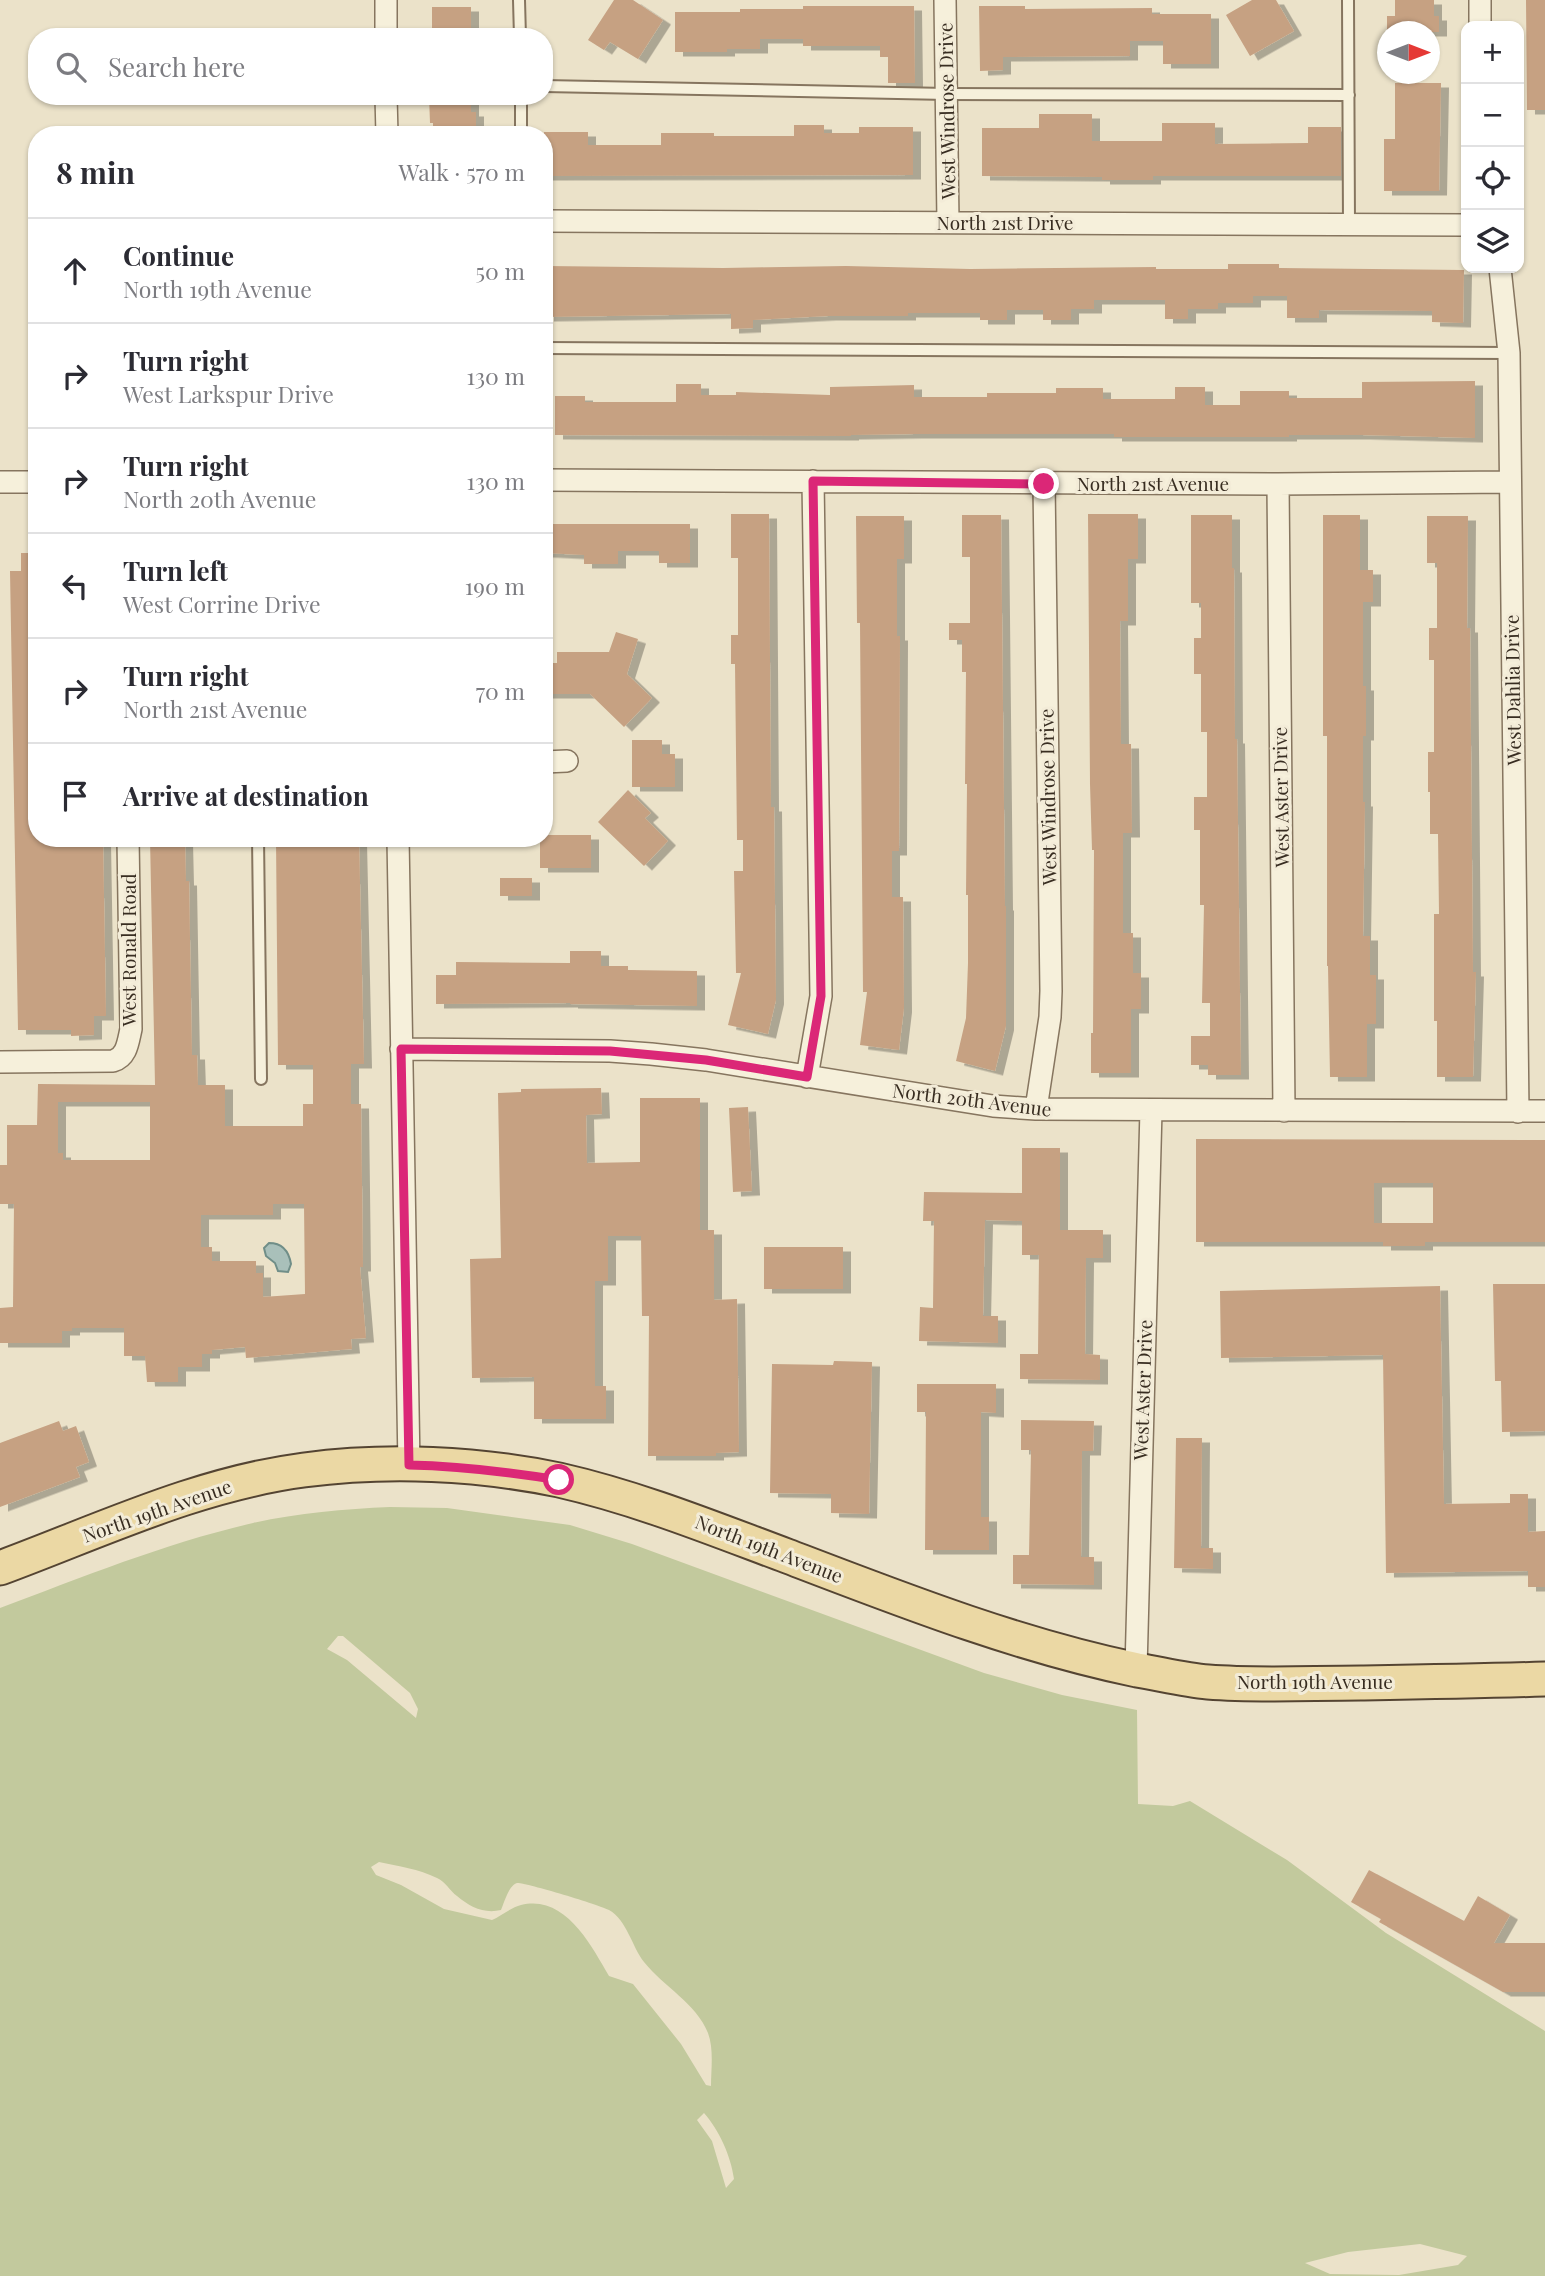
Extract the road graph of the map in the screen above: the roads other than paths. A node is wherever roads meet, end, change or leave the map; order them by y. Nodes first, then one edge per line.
1 (386, 0) edge
2 (519, 0) edge
3 (945, 0) edge
4 (1348, 0) edge
5 (1480, 0) edge
6 (1480, 21) edge
7 (386, 28) edge
8 (520, 28) edge
9 (553, 86) edge
10 (947, 94) junction
11 (1349, 94) junction
12 (386, 105) edge
13 (521, 105) edge
14 (387, 126) edge
15 (521, 126) edge
16 (553, 221) edge
17 (948, 222) junction
18 (1349, 225) junction
19 (1461, 225) edge
20 (1501, 273) edge
21 (553, 348) edge
22 (1509, 353) junction
23 (553, 480) edge
24 (813, 481) junction
25 (0, 482) edge
26 (28, 482) edge
27 (1510, 482) junction
28 (1044, 484) junction
29 (1278, 484) junction
30 (567, 761) dead end
31 (553, 762) edge
32 (128, 847) edge
33 (258, 847) edge
34 (398, 847) edge
35 (401, 1049) junction
36 (0, 1062) edge
37 (807, 1077) junction
38 (261, 1079) dead end
39 (1036, 1109) junction
40 (1150, 1110) junction
41 (1284, 1111) junction
42 (1545, 1111) edge
43 (1518, 1112) junction
44 (409, 1465) junction
45 (0, 1568) edge
46 (1136, 1669) junction
47 (1545, 1679) edge

1 - 7 street
2 - 8 lane
3 - 10 street, West Windrose Drive
4 - 11 lane
5 - 6 street
9 - 10 lane
10 - 11 lane
10 - 17 street, West Windrose Drive
11 - 18 lane
12 - 14 street
13 - 15 lane
16 - 17 street, North 21st Drive
17 - 18 street, North 21st Drive
18 - 19 street, North 21st Drive
20 - 22 street, West Dahlia Drive
21 - 22 lane
22 - 27 street, West Dahlia Drive
23 - 24 street, North 21st Avenue
24 - 28 street, North 21st Avenue
24 - 37 street
25 - 26 street
27 - 29 street, North 21st Avenue
27 - 43 street, West Dahlia Drive
28 - 29 street, North 21st Avenue
28 - 39 street, West Windrose Drive
29 - 41 street, West Aster Drive
30 - 31 street
32 - 36 street, West Ronald Road
33 - 38 lane
34 - 35 street
35 - 37 street, North 20th Avenue
35 - 44 street
37 - 39 street, North 20th Avenue
39 - 40 street, North 20th Avenue
40 - 41 street, North 20th Avenue
40 - 46 street, West Aster Drive
41 - 43 street, North 20th Avenue
42 - 43 street, North 20th Avenue
44 - 45 main road, North 19th Avenue
44 - 46 main road, North 19th Avenue
46 - 47 main road, North 19th Avenue

